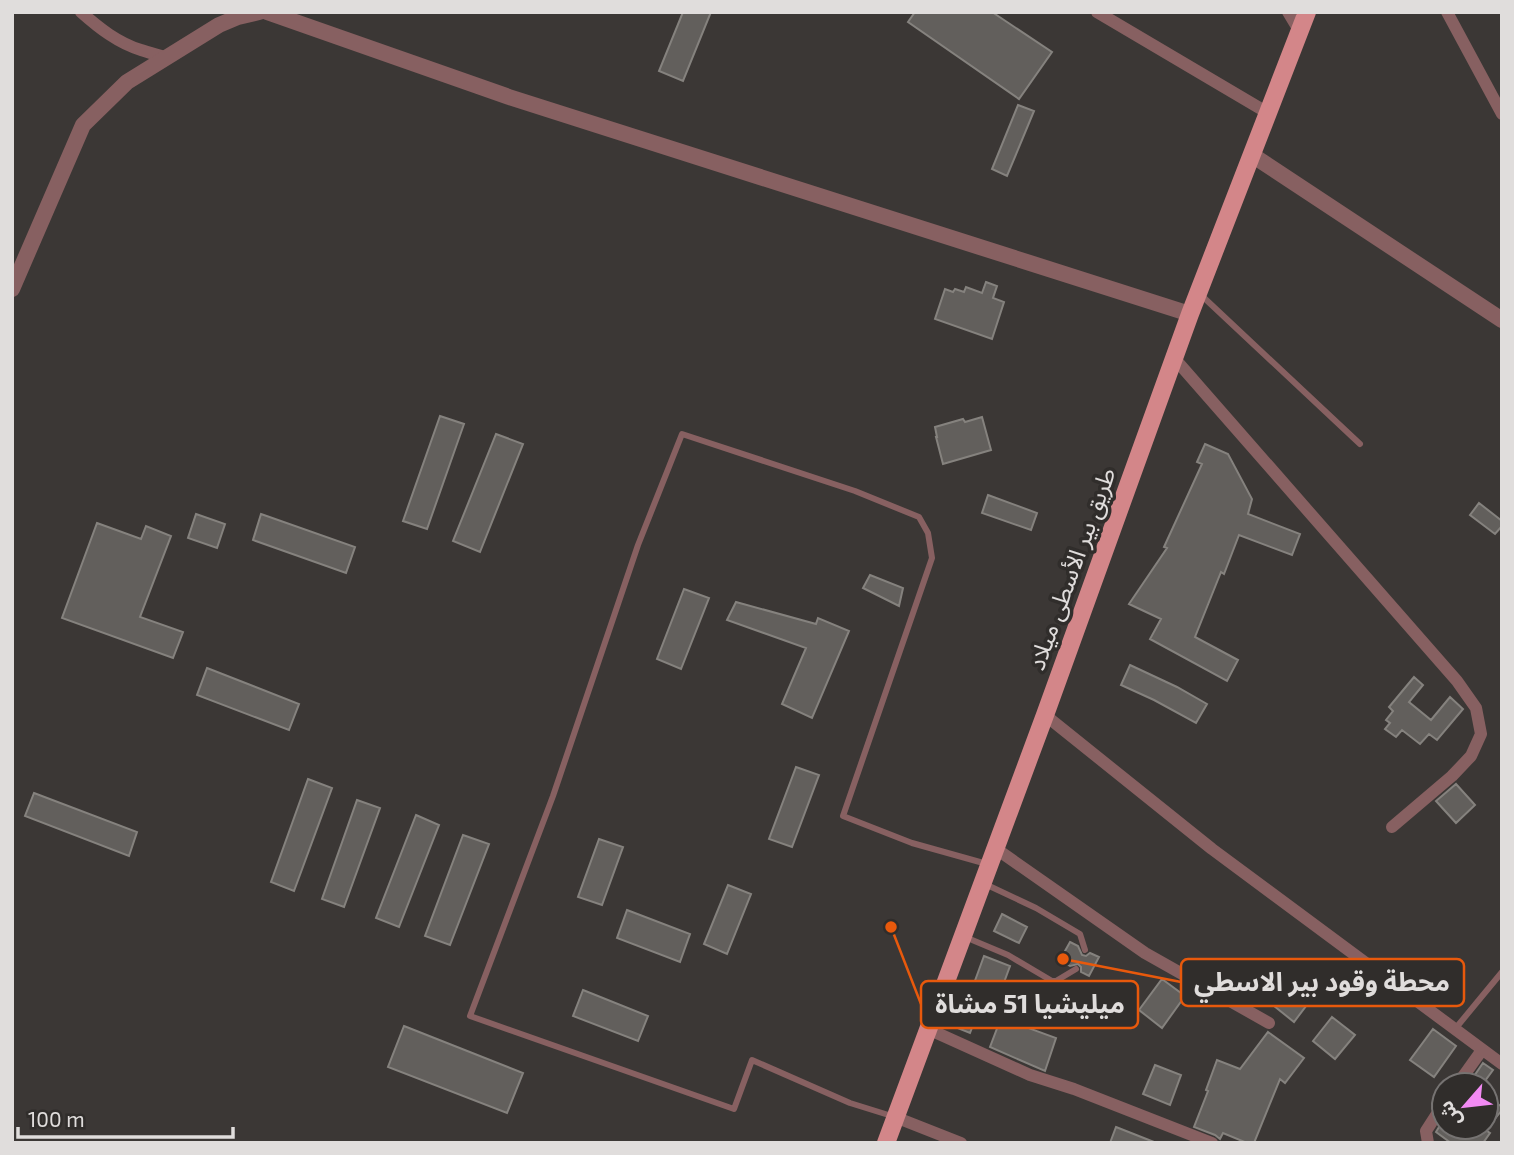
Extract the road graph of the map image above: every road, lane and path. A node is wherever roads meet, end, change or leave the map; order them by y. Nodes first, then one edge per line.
1 (81, 12) edge
2 (259, 12) edge
3 (267, 12) edge
4 (1097, 12) edge
5 (1288, 12) edge
6 (1307, 12) edge
7 (1447, 12) edge
8 (302, 17) edge
9 (1300, 32) junction
10 (168, 58) junction
11 (1268, 113) junction
12 (1502, 114) edge
13 (1252, 155) junction
14 (12, 289) edge
15 (1199, 293) junction
16 (1190, 314) junction
17 (1502, 320) edge
18 (1175, 359) junction
19 (1360, 444) dead end
20 (1045, 715) junction
21 (1392, 827) dead end
22 (992, 856) junction
23 (982, 883) junction
24 (963, 936) junction
25 (1085, 950) dead end
26 (1076, 969) dead end
27 (1502, 972) edge
28 (1269, 1023) dead end
29 (1455, 1029) junction
30 (928, 1030) junction
31 (1482, 1050) junction
32 (1502, 1065) edge
33 (1467, 1071) edge
34 (895, 1117) junction
35 (1430, 1123) edge
36 (886, 1143) edge
37 (961, 1143) edge
38 (1212, 1143) edge
39 (1428, 1143) edge

1 - 10 street
2 - 10 street
3 - 8 street
4 - 11 street
5 - 9 street
6 - 9 main road, طريق بير الأسطى ميلاد
7 - 12 street
8 - 16 street
9 - 11 main road, طريق بير الأسطى ميلاد
10 - 14 street
11 - 13 main road, طريق بير الأسطى ميلاد
13 - 15 main road, طريق بير الأسطى ميلاد
13 - 17 street
15 - 16 main road, طريق بير الأسطى ميلاد
15 - 19 lane
16 - 18 main road, طريق بير الأسطى ميلاد
18 - 20 main road, طريق بير الأسطى ميلاد
18 - 21 street
20 - 22 main road, طريق بير الأسطى ميلاد
20 - 29 street
22 - 23 main road, طريق بير الأسطى ميلاد
22 - 28 street
22 - 34 lane
23 - 24 main road, طريق بير الأسطى ميلاد
23 - 25 lane
24 - 26 lane
24 - 30 main road, طريق بير الأسطى ميلاد
27 - 29 lane
29 - 31 street
30 - 34 main road, طريق بير الأسطى ميلاد
30 - 38 street
31 - 32 street
31 - 33 street
34 - 36 main road, طريق بير الأسطى ميلاد
34 - 37 street
35 - 39 street

